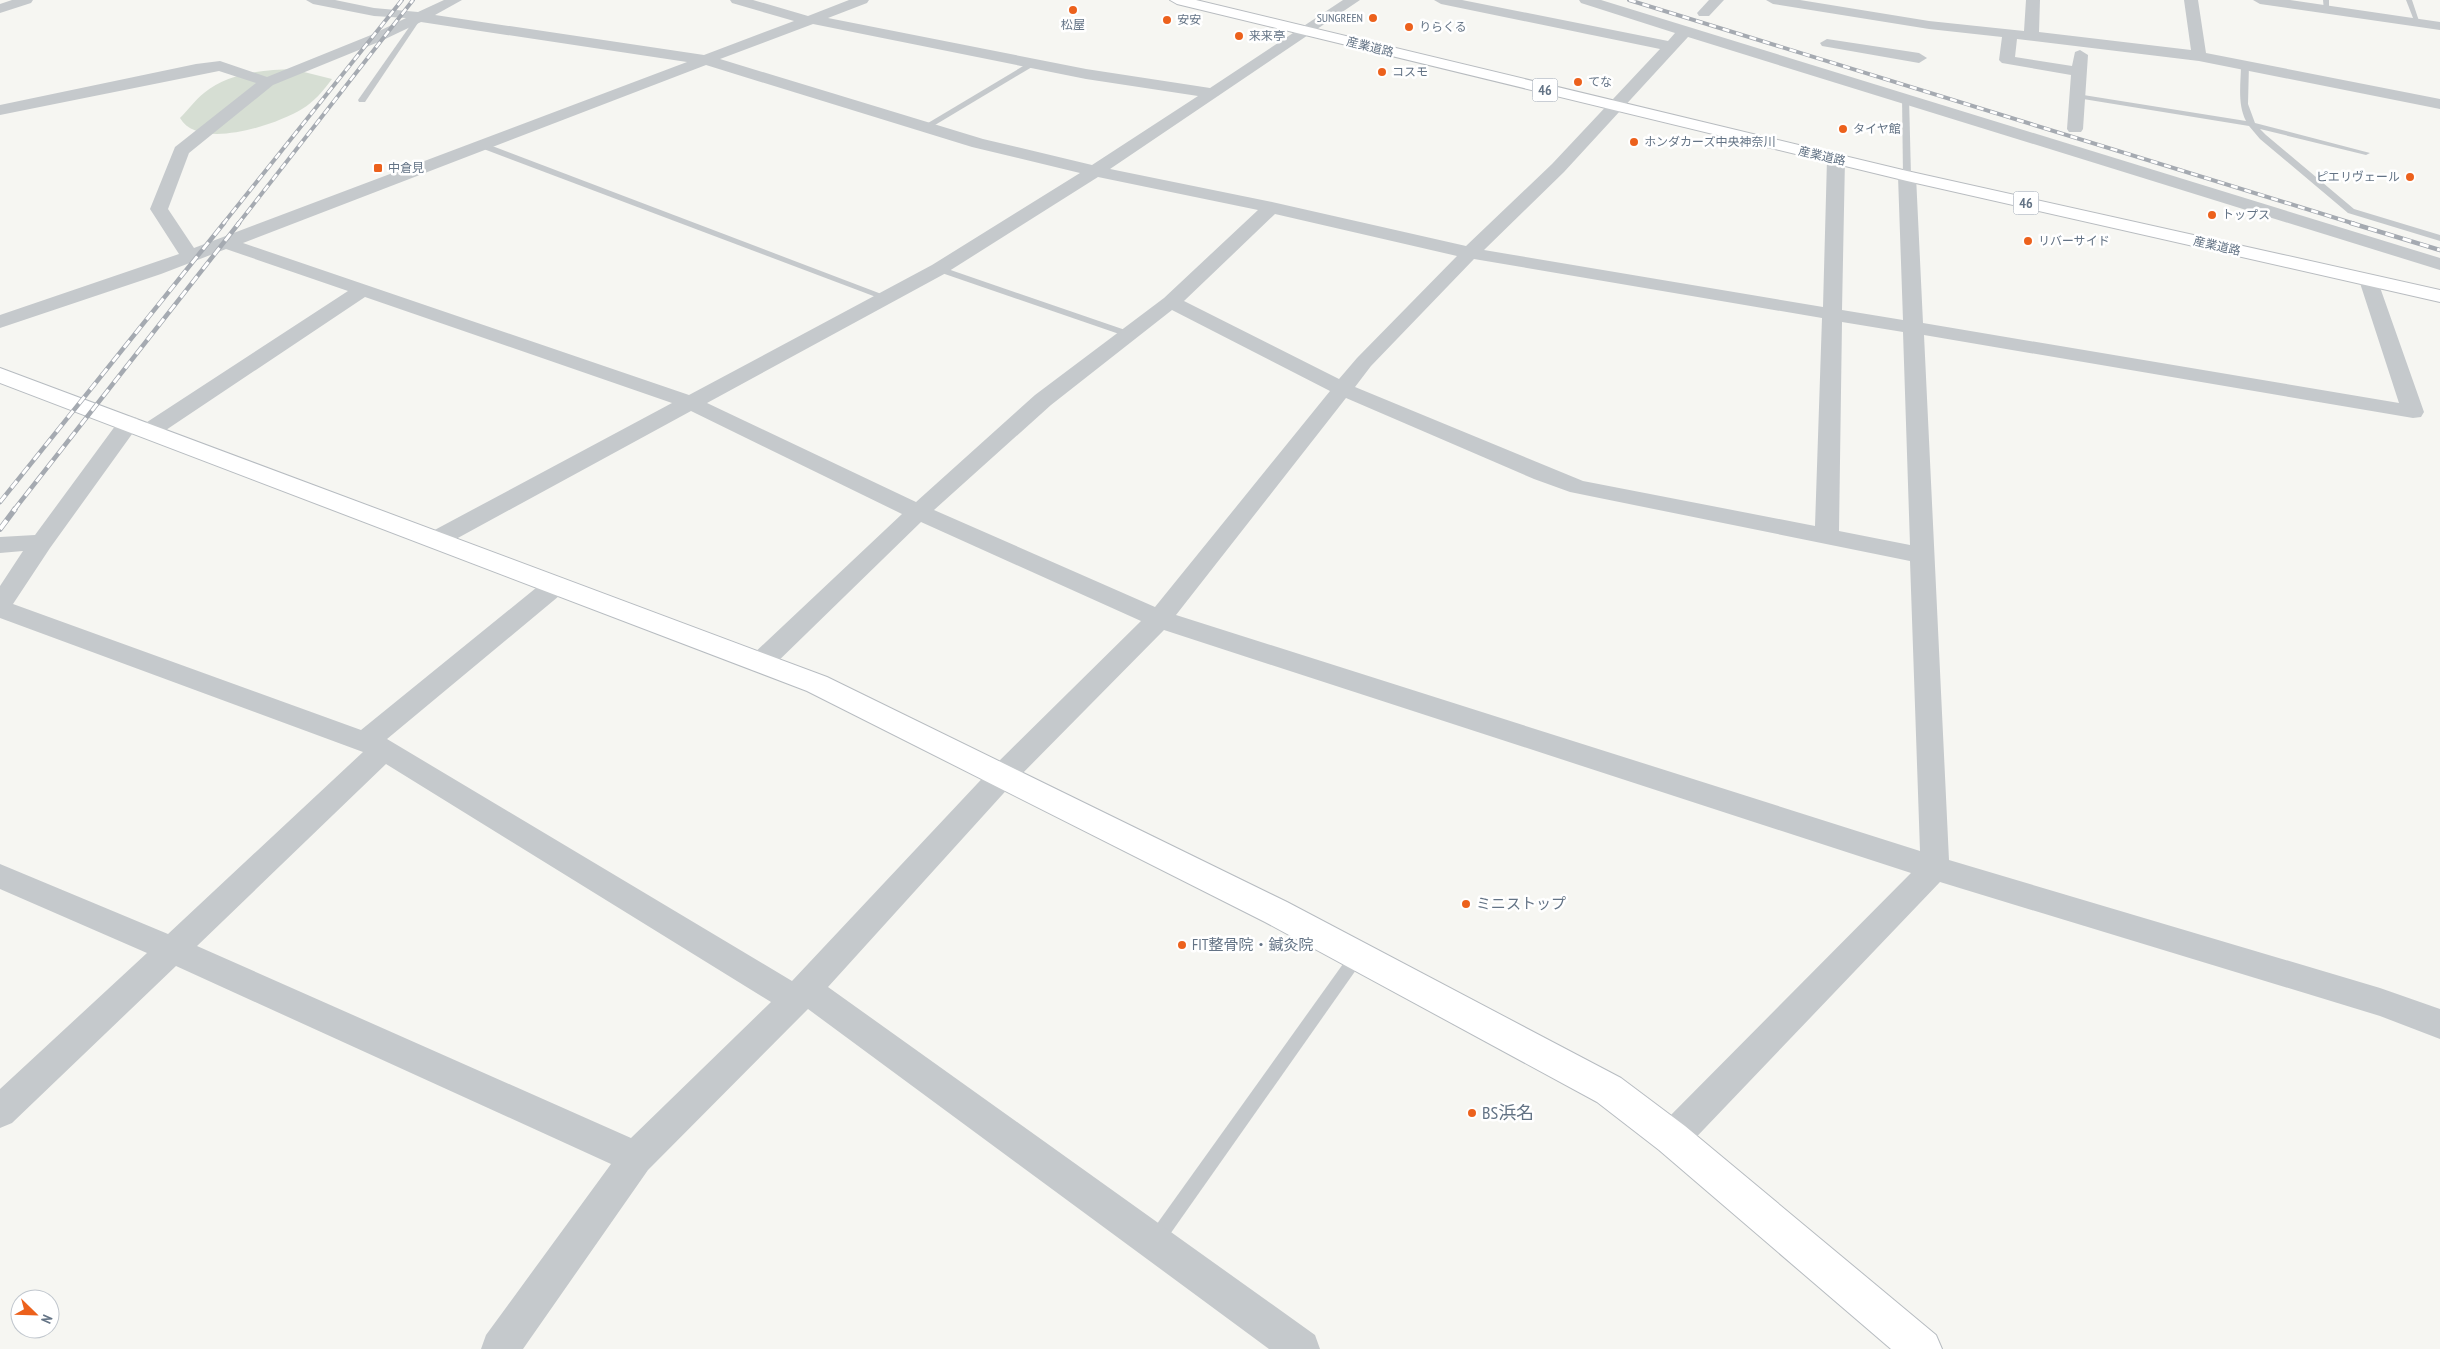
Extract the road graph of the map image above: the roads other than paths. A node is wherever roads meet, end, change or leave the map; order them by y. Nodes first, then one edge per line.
1 (26, 0) edge
2 (313, 0) edge
3 (454, 0) edge
4 (736, 0) edge
5 (862, 0) edge
6 (1177, 0) edge
7 (1353, 0) edge
8 (1441, 0) edge
9 (1586, 0) edge
10 (1717, 0) edge
11 (1773, 0) edge
12 (1876, 0) edge
13 (2033, 0) edge
14 (2191, 0) edge
15 (2260, 0) edge
16 (2409, 0) edge
17 (2327, 5) edge
18 (0, 9) edge
19 (1704, 13) dead end
20 (1872, 17) junction
21 (419, 18) junction
22 (810, 20) junction
23 (2418, 23) junction
24 (1929, 24) junction
25 (2440, 26) edge
26 (1685, 31) junction
27 (1306, 32) junction
28 (2010, 34) junction
29 (2031, 36) junction
30 (2081, 41) junction
31 (1827, 43) dead end
32 (1670, 46) junction
33 (2200, 56) junction
34 (707, 60) junction
35 (1033, 64) junction
36 (2245, 64) junction
37 (2079, 72) junction
38 (267, 82) junction
39 (1212, 94) junction
40 (2077, 96) junction
41 (1906, 97) junction
42 (362, 100) dead end
43 (2440, 104) edge
44 (1614, 107) junction
45 (0, 110) edge
46 (2249, 124) junction
47 (927, 126) junction
48 (2075, 129) dead end
49 (484, 146) junction
50 (2366, 153) dead end
51 (1836, 159) junction
52 (1095, 171) junction
53 (1907, 176) junction
54 (1272, 207) junction
55 (2440, 238) edge
56 (226, 243) junction
57 (1470, 253) junction
58 (190, 257) junction
59 (2440, 264) edge
60 (939, 269) junction
61 (2368, 280) junction
62 (361, 291) junction
63 (2440, 296) edge
64 (887, 298) junction
65 (1171, 302) junction
66 (1832, 314) junction
67 (0, 322) edge
68 (1913, 328) junction
69 (1128, 334) junction
70 (0, 375) edge
71 (1343, 389) junction
72 (689, 402) junction
73 (139, 427) junction
74 (918, 512) junction
75 (1827, 536) junction
76 (437, 539) junction
77 (42, 542) junction
78 (0, 545) edge
79 (1922, 555) junction
80 (556, 585) junction
81 (0, 605) edge
82 (0, 610) edge
83 (1159, 619) junction
84 (760, 663) junction
85 (375, 746) junction
86 (1002, 776) junction
87 (1935, 868) junction
88 (0, 876) edge
89 (173, 950) junction
90 (1358, 955) junction
91 (800, 994) junction
92 (2432, 1021) edge
93 (0, 1112) edge
94 (1672, 1138) junction
95 (636, 1158) junction
96 (1155, 1241) junction
97 (500, 1349) edge
98 (1301, 1349) edge
99 (1922, 1349) edge

1 - 18 street
2 - 21 street
3 - 21 street
4 - 22 street
5 - 22 street
6 - 27 street, 産業道路 / 46
7 - 27 street
8 - 32 street
9 - 26 street
10 - 19 street
11 - 20 street
12 - 20 street
13 - 29 street
14 - 33 street
15 - 17 street
16 - 23 lane
17 - 23 street
20 - 24 street
21 - 34 street
21 - 38 street
21 - 42 lane
22 - 34 street
22 - 35 street
23 - 25 street
24 - 28 street
24 - 31 street
26 - 32 street
26 - 41 street
27 - 39 street
27 - 44 street, 産業道路 / 46
28 - 29 street
28 - 37 street
29 - 30 street
30 - 33 street
30 - 37 street
32 - 44 street
33 - 36 street
34 - 47 street
34 - 49 street
35 - 39 street
35 - 47 lane
36 - 43 street
36 - 46 lane
37 - 40 street
38 - 45 street
38 - 58 street
39 - 52 street
40 - 46 lane
40 - 48 street
41 - 53 lane
41 - 59 street
44 - 51 street, 産業道路 / 46
44 - 57 street
46 - 50 lane
46 - 55 lane
47 - 52 street
49 - 56 street
49 - 64 lane
51 - 53 street, 産業道路 / 46
51 - 66 street
52 - 54 street
52 - 60 street
53 - 61 street, 産業道路 / 46
53 - 68 street
54 - 57 street
54 - 65 street
56 - 58 street
56 - 62 street
57 - 66 street
57 - 71 street
58 - 67 street
60 - 64 street
60 - 69 lane
61 - 63 street, 産業道路 / 46
61 - 68 street
62 - 72 street
62 - 73 street
64 - 72 street
65 - 69 street
65 - 71 street
66 - 68 street
66 - 75 street
68 - 79 street
69 - 74 street
70 - 73 street
71 - 75 street
71 - 83 street
72 - 74 street
72 - 76 street
73 - 76 street
73 - 77 street
74 - 83 street
74 - 84 street
75 - 79 street
76 - 80 street
77 - 78 street
77 - 81 street
79 - 87 street
80 - 84 street
80 - 85 street
82 - 85 street
83 - 86 street
83 - 87 street
84 - 86 street
85 - 89 street
85 - 91 street
86 - 90 street
86 - 91 street
87 - 92 street
87 - 94 street
88 - 89 street
89 - 93 street
89 - 95 street
90 - 94 street
90 - 96 lane
91 - 95 street
91 - 96 street
94 - 99 street
95 - 97 street
96 - 98 street

